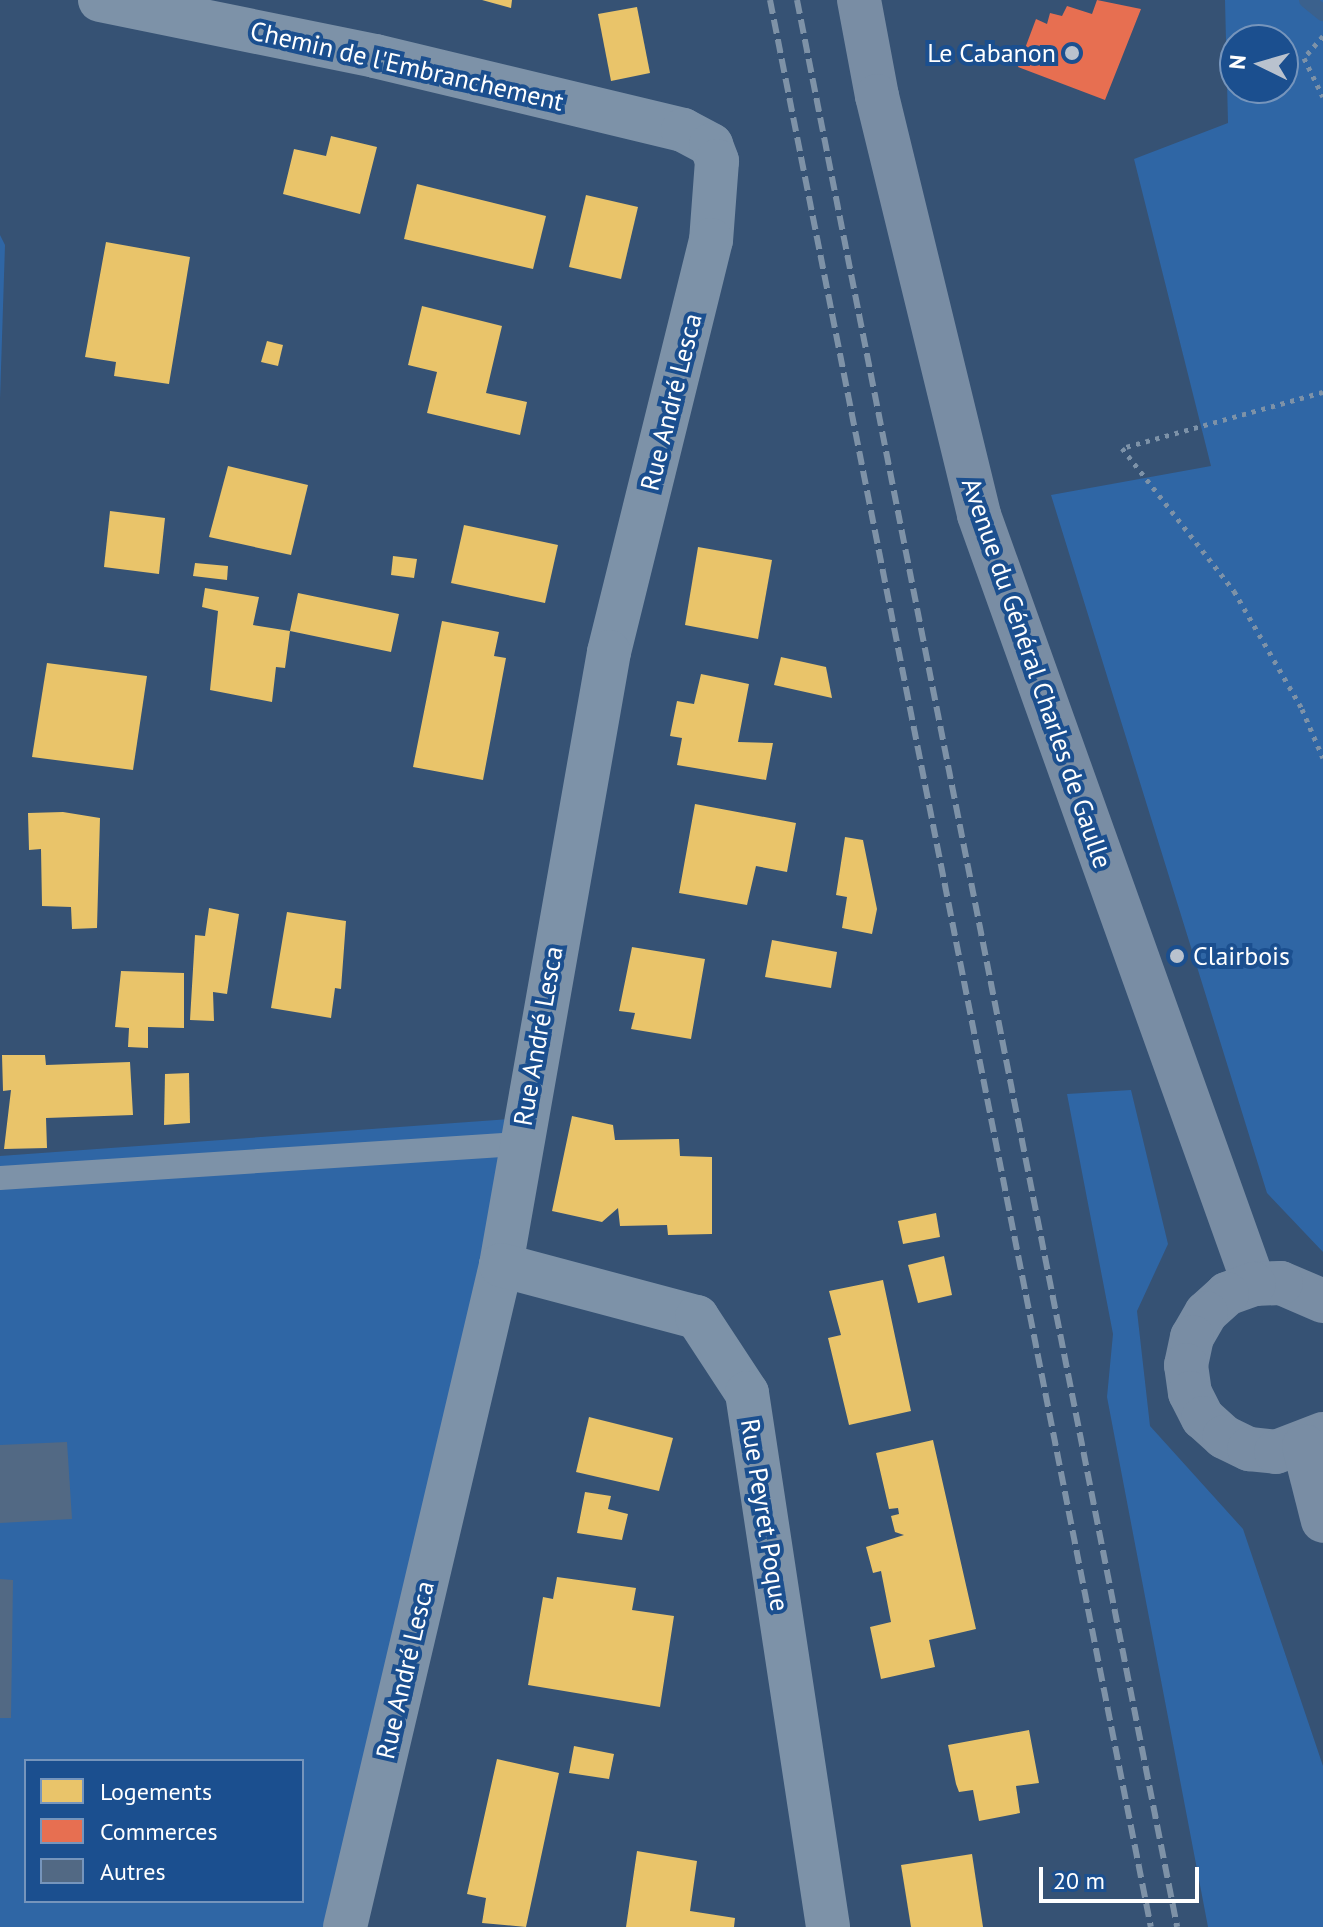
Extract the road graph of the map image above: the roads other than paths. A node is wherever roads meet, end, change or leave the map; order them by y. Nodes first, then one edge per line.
1 (100, 0) edge
2 (859, 0) edge
3 (711, 145) joint
4 (518, 1144) junction
5 (0, 1178) edge
6 (501, 1265) junction
7 (1254, 1284) junction
8 (1323, 1301) edge
9 (1313, 1440) edge
10 (1323, 1521) edge
11 (345, 1927) edge
12 (828, 1927) edge

1 - 3 street, Chemin de l'Embranchement
2 - 7 main road, Avenue du Général Charles de Gaulle
3 - 4 street, Rue André Lesca
4 - 5 lane
4 - 6 street, Rue André Lesca
6 - 11 street, Rue André Lesca
6 - 12 street, Rue Peyret Poque
7 - 8 main road
7 - 9 main road
9 - 10 main road

